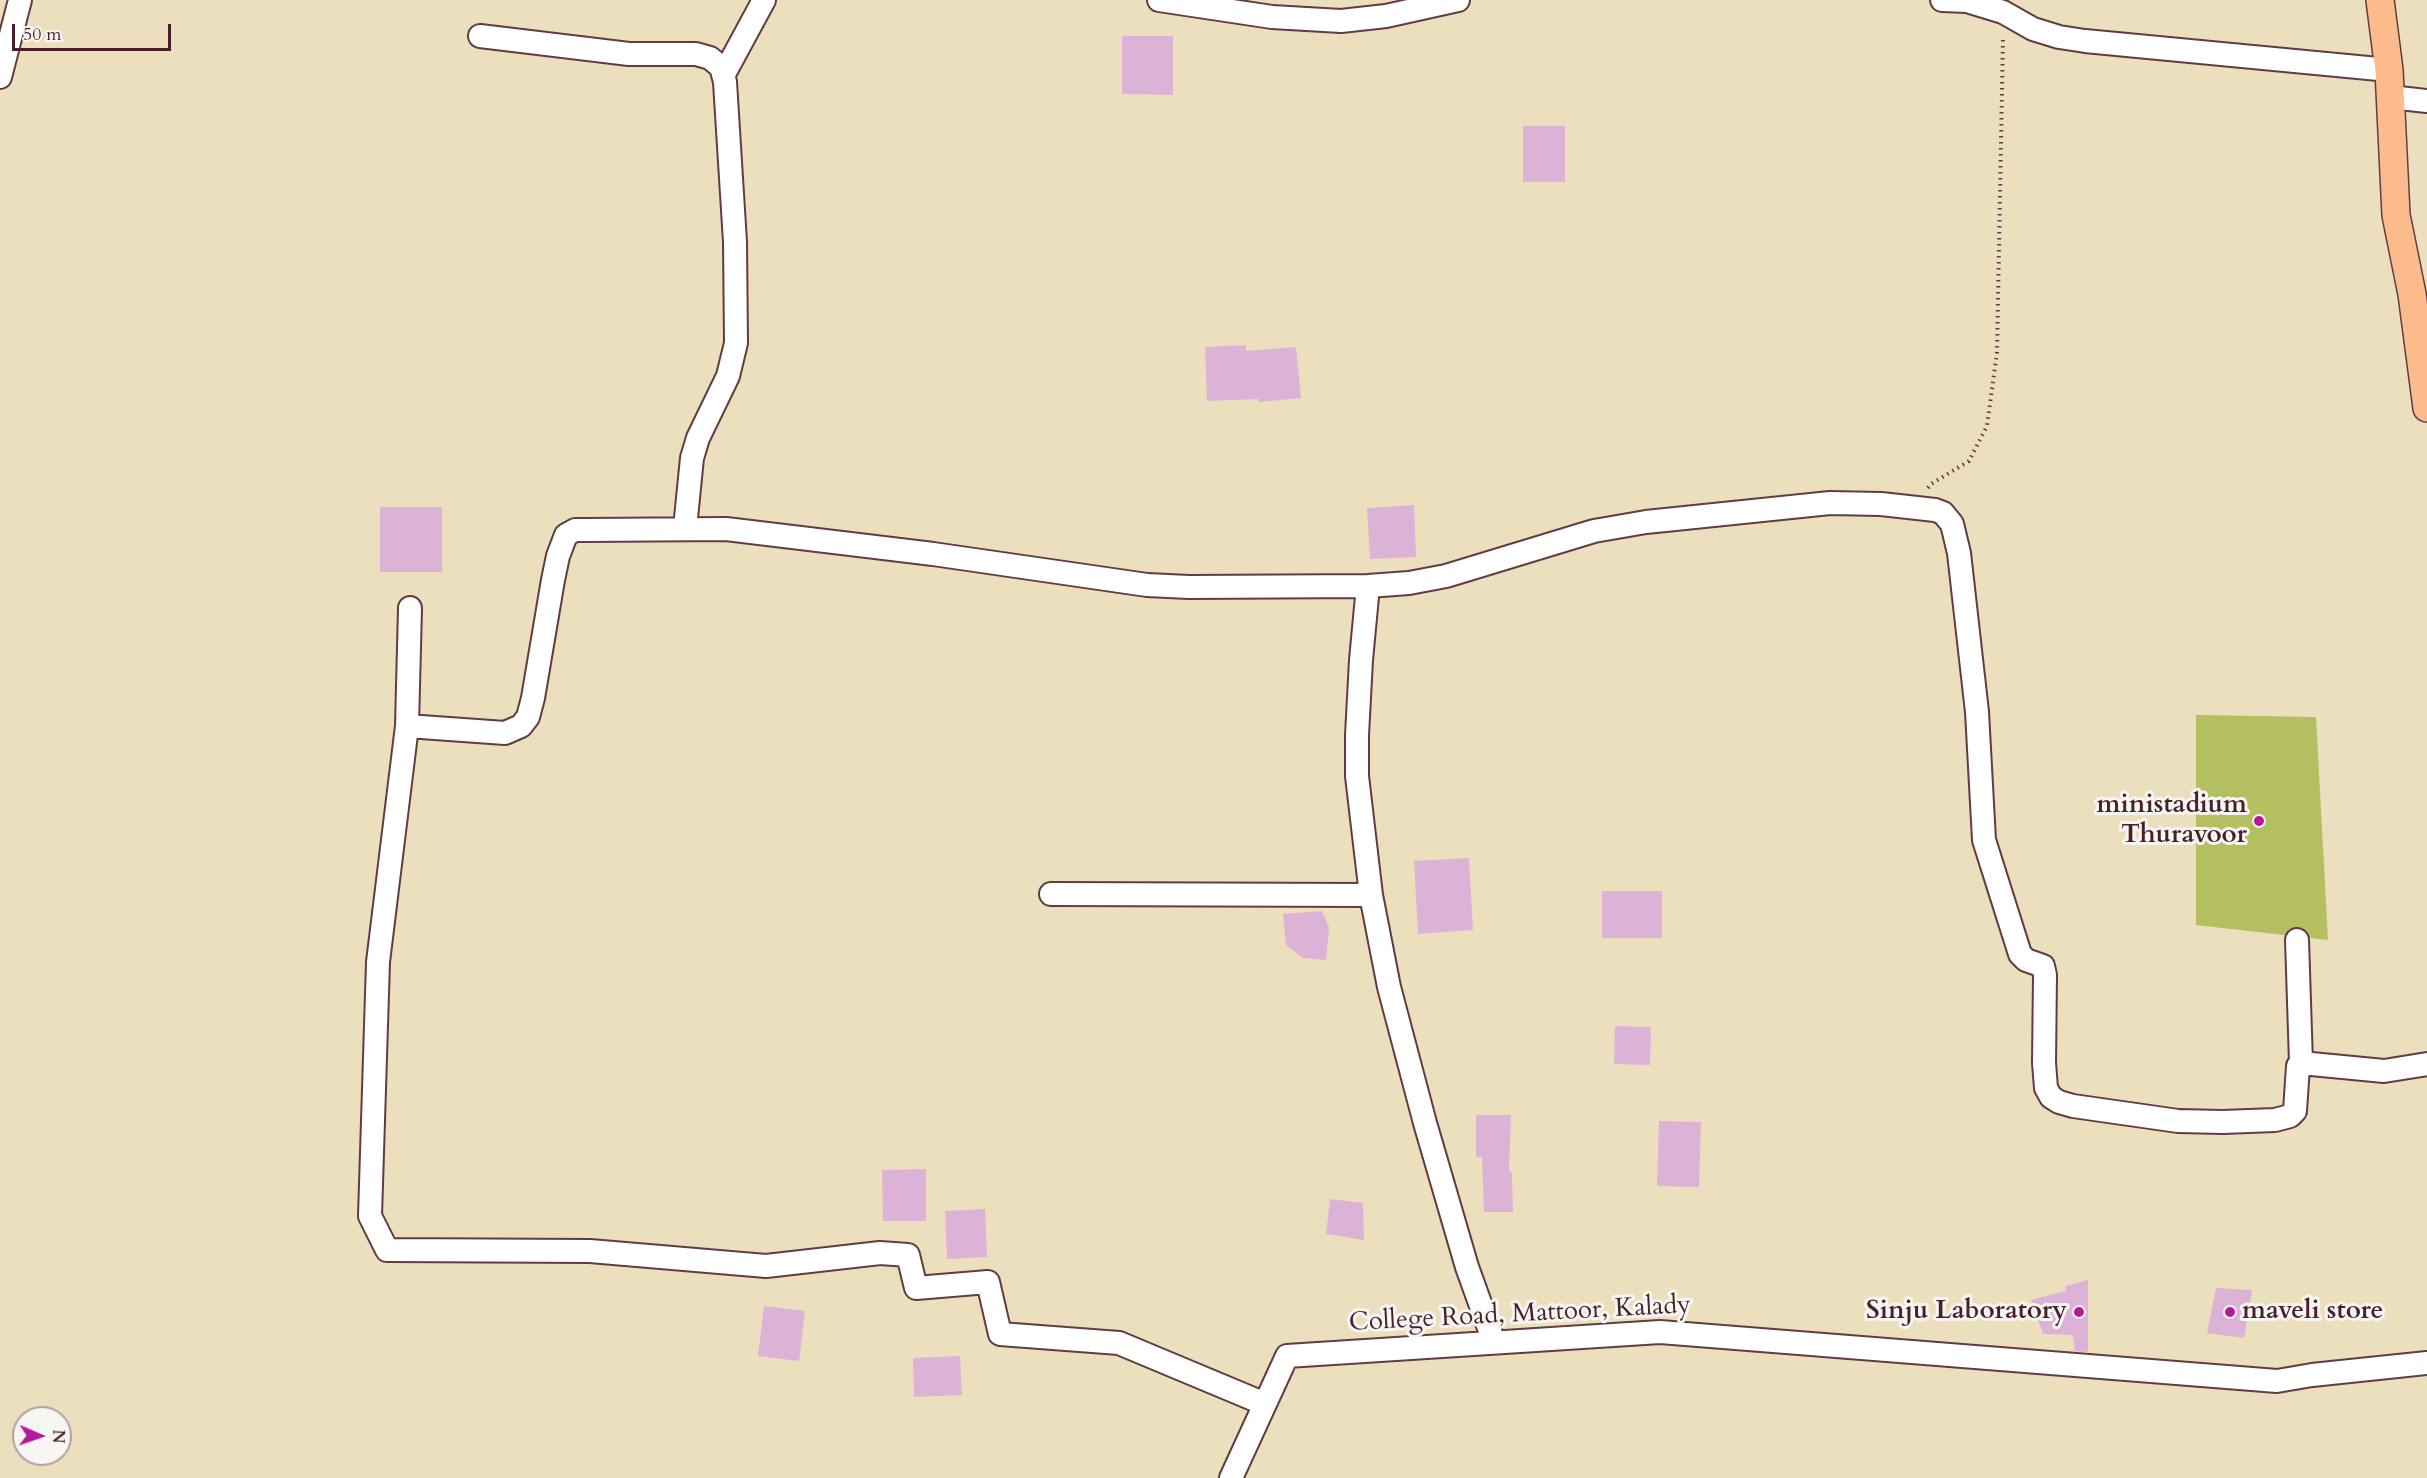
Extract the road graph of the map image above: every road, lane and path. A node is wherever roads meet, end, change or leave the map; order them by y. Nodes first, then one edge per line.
1 (20, 0) edge
2 (764, 0) edge
3 (1159, 0) edge
4 (1458, 0) edge
5 (1942, 0) edge
6 (2380, 0) edge
7 (1206, 4) edge
8 (2003, 12) junction
9 (480, 36) dead end
10 (2389, 70) junction
11 (724, 74) junction
12 (0, 77) edge
13 (2390, 97) junction
14 (2427, 101) edge
15 (2427, 408) edge
16 (1926, 491) dead end
17 (685, 528) junction
18 (1368, 586) junction
19 (410, 608) dead end
20 (407, 726) junction
21 (1052, 894) dead end
22 (1371, 895) junction
23 (2297, 940) dead end
24 (2301, 1063) junction
25 (2427, 1065) edge
26 (1494, 1341) junction
27 (2427, 1362) edge
28 (1265, 1404) junction
29 (1231, 1478) edge

1 - 12 street
2 - 11 street
3 - 7 street
4 - 7 street
5 - 8 street
6 - 10 main road
8 - 10 street
8 - 16 path
9 - 11 street
10 - 13 main road
11 - 17 street
13 - 14 street
13 - 15 main road
17 - 18 street
17 - 20 street
18 - 22 street
18 - 24 street
19 - 20 street
20 - 28 street
21 - 22 street
22 - 26 street
23 - 24 street
24 - 25 street
26 - 27 street, College Road, Mattoor, Kalady
26 - 28 street, College Road, Mattoor, Kalady
28 - 29 street, College Road, Mattoor, Kalady

